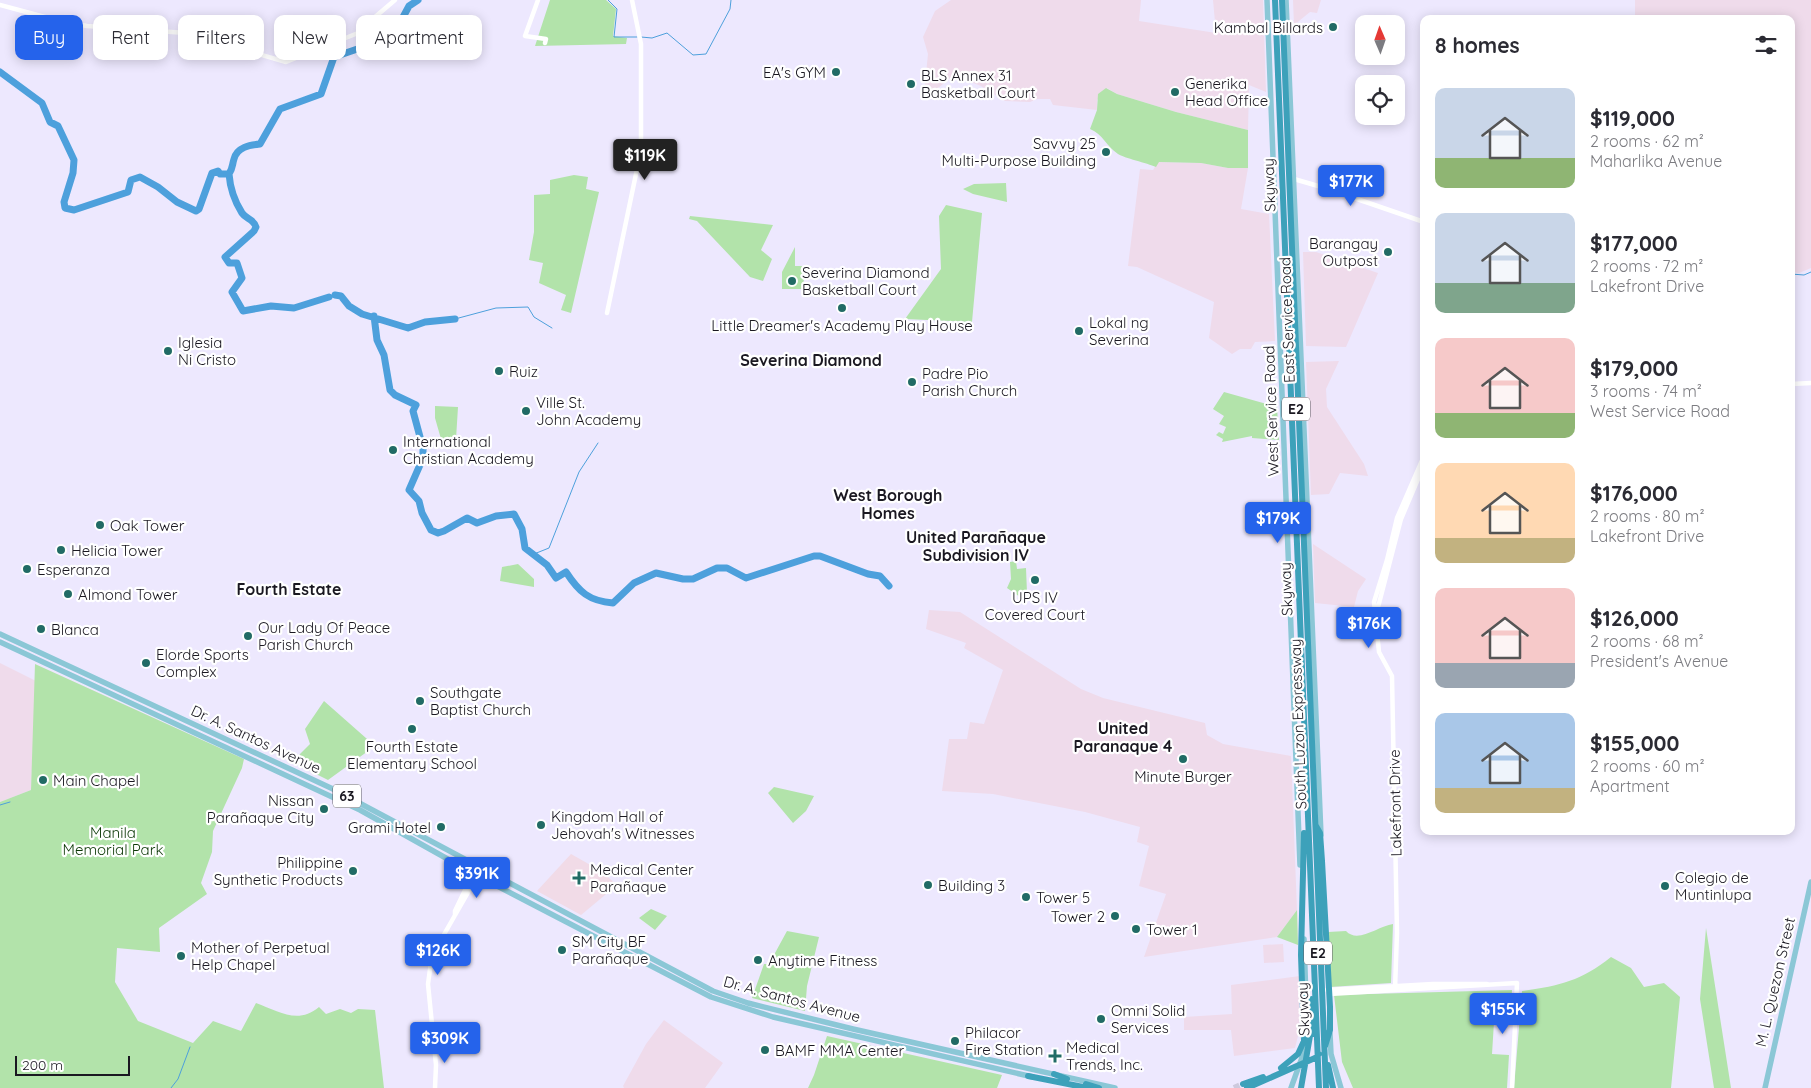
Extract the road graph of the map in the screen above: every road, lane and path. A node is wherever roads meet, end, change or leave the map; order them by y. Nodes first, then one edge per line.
1 (395, 0) edge
2 (538, 0) edge
3 (632, 0) edge
4 (1267, 0) edge
5 (1273, 0) edge
6 (1280, 0) edge
7 (1286, 0) edge
8 (0, 5) edge
9 (545, 41) dead end
10 (1294, 179) junction
11 (1420, 221) edge
12 (607, 313) dead end
13 (1811, 383) edge
14 (1795, 384) edge
15 (1420, 465) edge
16 (1420, 475) edge
17 (1376, 622) junction
18 (0, 634) edge
19 (0, 642) edge
20 (1310, 818) junction
21 (479, 867) junction
22 (475, 874) junction
23 (1811, 882) edge
24 (1395, 987) junction
25 (1329, 993) junction
26 (1312, 1014) junction
27 (1324, 1034) junction
28 (895, 1042) junction
29 (902, 1044) junction
30 (1054, 1074) junction
31 (1028, 1076) junction
32 (1245, 1086) edge
33 (435, 1088) edge
34 (1076, 1088) edge
35 (1088, 1088) edge
36 (1099, 1088) edge
37 (1116, 1088) edge
38 (1291, 1088) edge
39 (1302, 1088) edge
40 (1315, 1088) edge
41 (1319, 1088) edge
42 (1324, 1088) edge
43 (1333, 1088) edge
44 (1341, 1088) edge
45 (1511, 1088) edge
46 (1765, 1088) edge

1 - 8 street
2 - 9 street
3 - 12 street
4 - 38 main road, West Service Road
5 - 20 highway, Skyway / E2
5 - 26 highway, South Luzon Expressway / E2
6 - 20 highway, Skyway / E2
6 - 27 highway, South Luzon Expressway / E2
7 - 10 main road, East Service Road
10 - 11 street
10 - 25 main road, East Service Road
13 - 14 street
15 - 17 street, Lakefront Drive
16 - 17 street, Lakefront Drive
17 - 24 street, Lakefront Drive
18 - 21 main road, Dr. A. Santos Avenue / 63
19 - 22 main road, Dr. A. Santos Avenue / 63
20 - 32 highway
20 - 32 highway
20 - 41 highway, Skyway / E2
20 - 42 highway, Skyway / E2
21 - 22 street
21 - 28 main road, Dr. A. Santos Avenue / 63
22 - 28 main road, Dr. A. Santos Avenue / 63
22 - 33 street
23 - 46 main road, M. L. Quezon Street
24 - 25 street
24 - 45 street
25 - 44 main road, East Service Road
26 - 39 highway
26 - 40 highway, South Luzon Expressway / E2
27 - 42 highway, South Luzon Expressway / E2
27 - 43 highway
28 - 29 main road, Dr. A. Santos Avenue / 63
29 - 30 main road, Dr. A. Santos Avenue / 63
29 - 31 main road, Dr. A. Santos Avenue / 63
30 - 36 highway
30 - 37 main road, Dr. A. Santos Avenue / 63
31 - 34 main road, Dr. A. Santos Avenue / 63
31 - 35 highway

